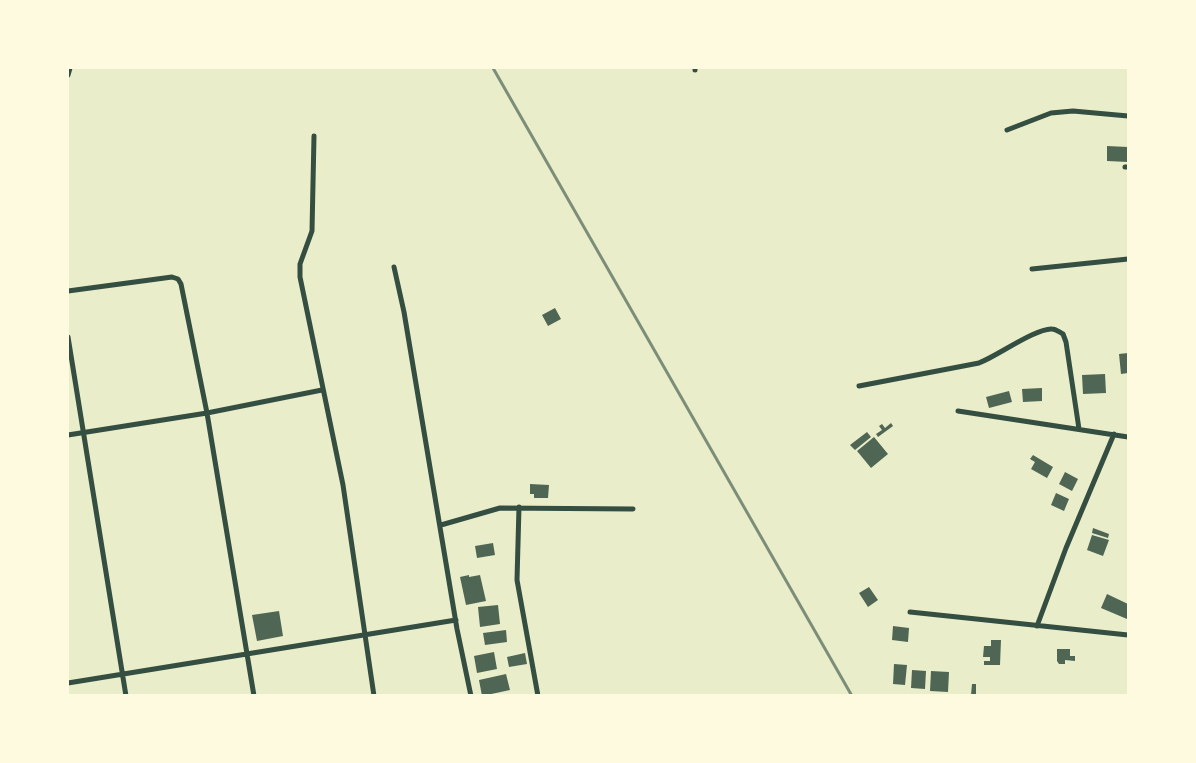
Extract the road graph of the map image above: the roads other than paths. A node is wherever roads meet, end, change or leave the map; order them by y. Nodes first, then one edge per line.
1 (70, 68) edge
2 (68, 75) edge
3 (1128, 116) edge
4 (1007, 130) dead end
5 (314, 136) dead end
6 (1128, 259) edge
7 (394, 267) dead end
8 (1032, 269) dead end
9 (68, 292) edge
10 (68, 338) edge
11 (859, 386) dead end
12 (322, 390) junction
13 (958, 411) dead end
14 (206, 413) junction
15 (1079, 429) junction
16 (82, 432) junction
17 (1114, 434) junction
18 (68, 435) edge
19 (1128, 437) edge
20 (519, 507) junction
21 (633, 509) dead end
22 (441, 525) junction
23 (910, 612) dead end
24 (456, 620) junction
25 (1037, 626) junction
26 (366, 634) junction
27 (1128, 636) edge
28 (246, 653) junction
29 (123, 675) junction
30 (68, 683) edge
31 (126, 696) edge
32 (254, 696) edge
33 (374, 696) edge
34 (471, 696) edge
35 (538, 696) edge

1 - 2 street
3 - 4 street
5 - 12 street
6 - 8 street
7 - 22 street
9 - 14 street
10 - 16 street
11 - 15 street
12 - 14 street
12 - 26 street
13 - 15 street
14 - 16 street
14 - 28 street
15 - 17 street
16 - 18 street
16 - 29 street
17 - 19 street
17 - 25 street
20 - 21 street
20 - 22 street
20 - 35 street
22 - 24 street
23 - 25 street
24 - 26 street
24 - 34 street
25 - 27 street
26 - 28 street
26 - 33 street
28 - 29 street
28 - 32 street
29 - 30 street
29 - 31 street

